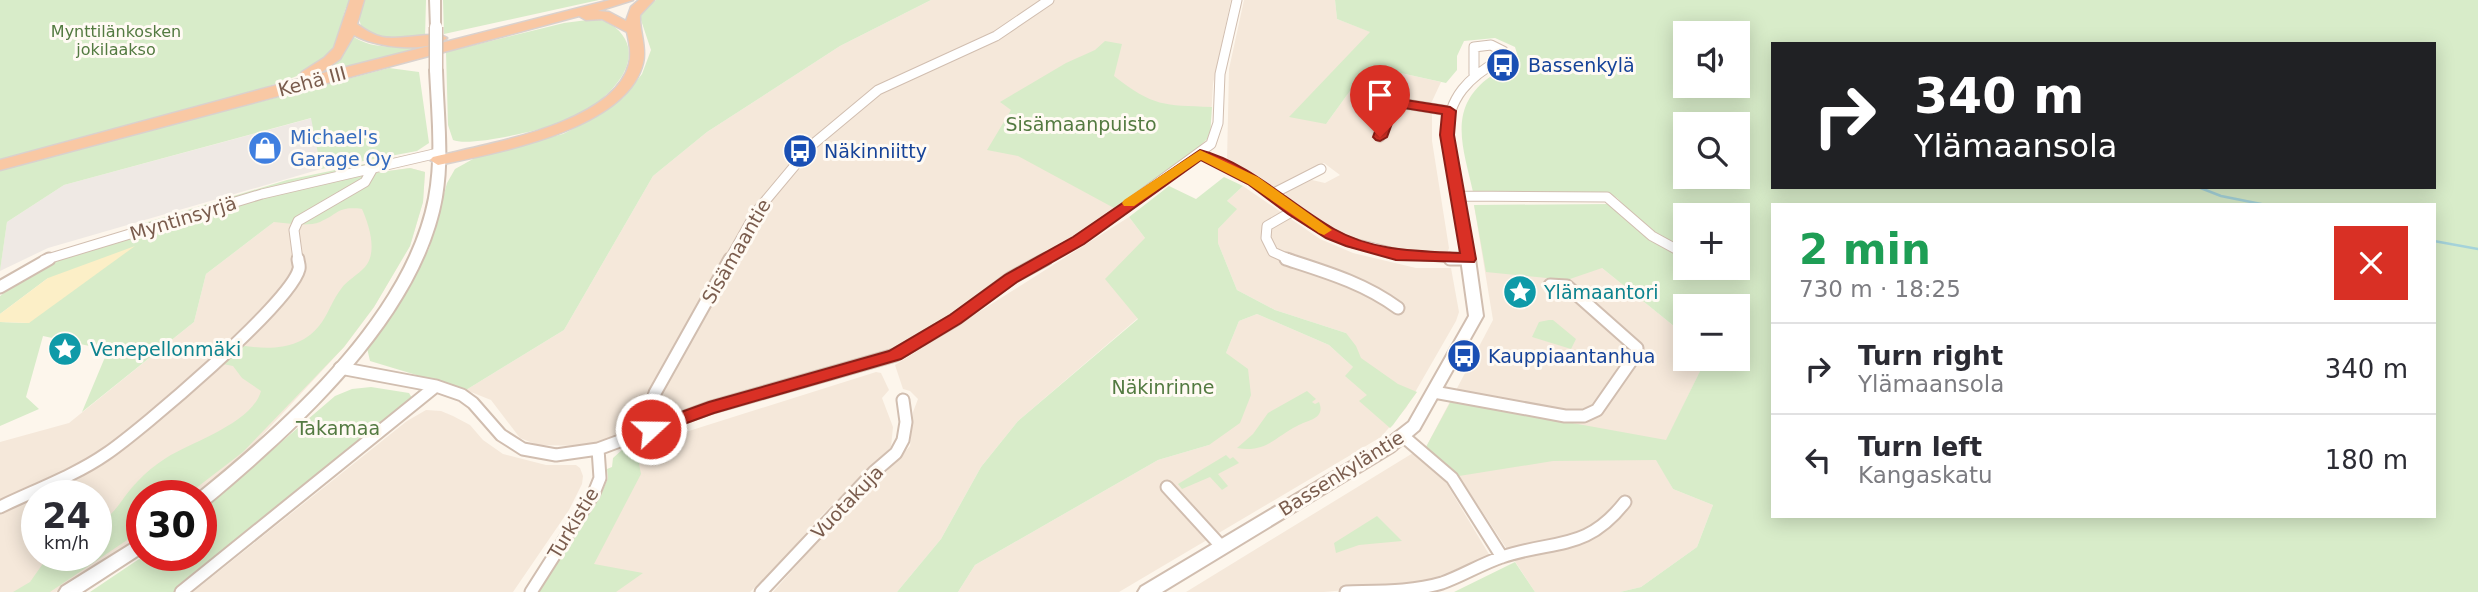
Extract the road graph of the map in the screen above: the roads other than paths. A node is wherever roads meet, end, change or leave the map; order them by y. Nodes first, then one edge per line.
1 (357, 0) edge
2 (435, 0) edge
3 (626, 0) edge
4 (648, 0) edge
5 (1049, 0) edge
6 (1237, 0) edge
7 (588, 10) junction
8 (541, 22) junction
9 (351, 26) junction
10 (632, 29) junction
11 (1474, 74) dead end
12 (1399, 86) dead end
13 (249, 98) junction
14 (1393, 102) junction
15 (1450, 111) junction
16 (1380, 137) dead end
17 (1200, 154) junction
18 (438, 157) junction
19 (0, 165) edge
20 (373, 168) junction
21 (1321, 169) dead end
22 (1272, 194) junction
23 (1457, 196) junction
24 (1293, 211) junction
25 (1673, 247) edge
26 (1468, 259) junction
27 (1550, 285) dead end
28 (0, 287) edge
29 (1398, 308) dead end
30 (340, 368) junction
31 (436, 386) junction
32 (1434, 392) junction
33 (903, 400) dead end
34 (651, 429) junction
35 (1403, 436) junction
36 (598, 449) junction
37 (1167, 486) dead end
38 (217, 487) edge
39 (1625, 502) dead end
40 (0, 507) edge
41 (1222, 546) junction
42 (126, 554) edge
43 (1502, 556) junction
44 (68, 592) edge
45 (181, 592) edge
46 (531, 592) edge
47 (761, 592) edge
48 (1146, 592) edge
49 (1346, 592) edge

1 - 9 highway
2 - 18 street, bridge
3 - 7 highway, Kehä III
4 - 10 highway
5 - 34 street, Sisämaantie
6 - 17 street
7 - 8 highway, Kehä III
7 - 9 highway
8 - 10 highway
8 - 13 highway, Kehä III
9 - 13 highway
10 - 18 highway
11 - 15 street
12 - 14 street
13 - 19 highway, Kehä III
14 - 15 street
14 - 16 street
15 - 23 street
17 - 22 street
17 - 34 street
18 - 20 street, Myntinsyrjä
18 - 30 street
20 - 28 street, Myntinsyrjä
20 - 40 street
21 - 22 street
22 - 24 street
23 - 25 street
23 - 26 street
24 - 26 street
24 - 29 street
26 - 32 street, Bassenkyläntie
27 - 32 street
30 - 31 street
30 - 38 street
31 - 36 street
31 - 45 street
32 - 35 street, Bassenkyläntie
33 - 47 street, Vuotakuja
34 - 36 street
35 - 41 street, Bassenkyläntie
35 - 43 street
36 - 46 street, Turkistie
37 - 41 street
39 - 43 street
41 - 48 street, Bassenkyläntie
42 - 44 street
43 - 49 street

